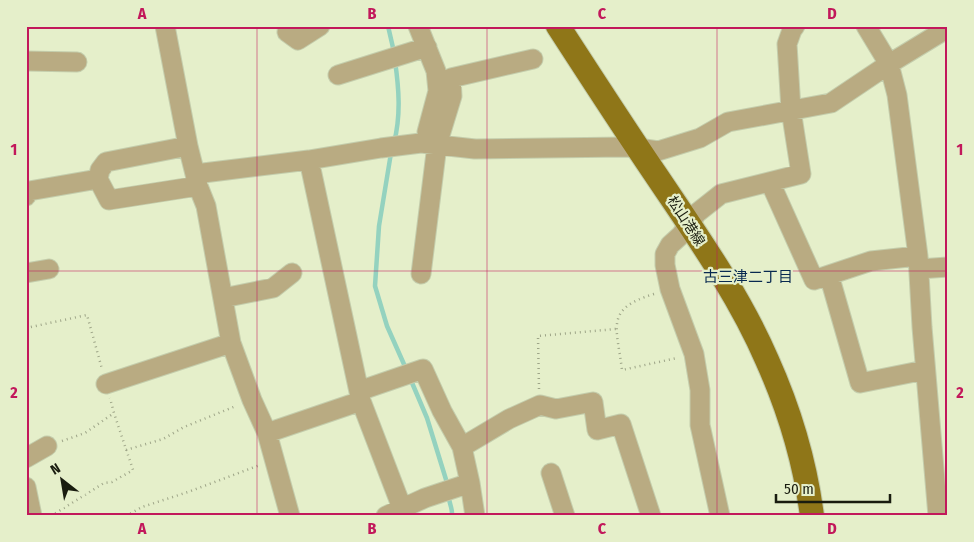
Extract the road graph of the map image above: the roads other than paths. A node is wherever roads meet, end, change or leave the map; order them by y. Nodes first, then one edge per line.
1 (165, 26) edge
2 (320, 26) edge
3 (418, 26) edge
4 (558, 26) edge
5 (796, 26) edge
6 (866, 26) edge
7 (948, 28) edge
8 (286, 32) dead end
9 (427, 48) junction
10 (533, 59) dead end
11 (26, 61) edge
12 (77, 62) dead end
13 (889, 64) junction
14 (338, 76) dead end
15 (791, 110) junction
16 (429, 144) junction
17 (188, 146) junction
18 (638, 148) junction
19 (309, 160) junction
20 (98, 179) junction
21 (196, 180) junction
22 (770, 182) junction
23 (27, 190) edge
24 (690, 225) junction
25 (919, 262) junction
26 (948, 267) edge
27 (49, 269) dead end
28 (26, 273) edge
29 (292, 273) dead end
30 (421, 274) dead end
31 (829, 275) junction
32 (223, 298) junction
33 (231, 344) junction
34 (925, 370) junction
35 (106, 384) road end
36 (360, 396) junction
37 (267, 433) junction
38 (47, 446) road end
39 (462, 448) junction
40 (26, 458) edge
41 (552, 473) dead end
42 (470, 483) junction
43 (26, 487) edge
44 (393, 512) edge
45 (32, 516) edge
46 (290, 516) edge
47 (475, 516) edge
48 (565, 516) edge
49 (650, 516) edge
50 (720, 516) edge
51 (812, 516) edge
52 (938, 516) edge

1 - 17 street
2 - 8 street
3 - 9 street
4 - 18 main road, 松山港線
5 - 15 street
6 - 13 street
7 - 13 street
9 - 14 street
9 - 16 street
10 - 16 street
11 - 12 street
13 - 15 street
13 - 25 street
15 - 18 street
15 - 22 street
16 - 18 street
16 - 19 street
16 - 30 street
17 - 20 street
17 - 21 street
18 - 24 main road, 松山港線
19 - 21 street
19 - 36 street
20 - 21 street
20 - 23 street
21 - 32 street
22 - 24 street
22 - 31 street
24 - 50 street
24 - 51 main road, 松山港線
25 - 26 street
25 - 31 street
25 - 34 street
27 - 28 street
29 - 32 street
31 - 34 street
32 - 33 street
33 - 35 street
33 - 37 street
34 - 52 street
36 - 37 street
36 - 39 street
36 - 44 street
37 - 46 street
38 - 40 street
39 - 42 street
39 - 49 street
41 - 48 street
42 - 44 street
42 - 47 street
43 - 45 street

